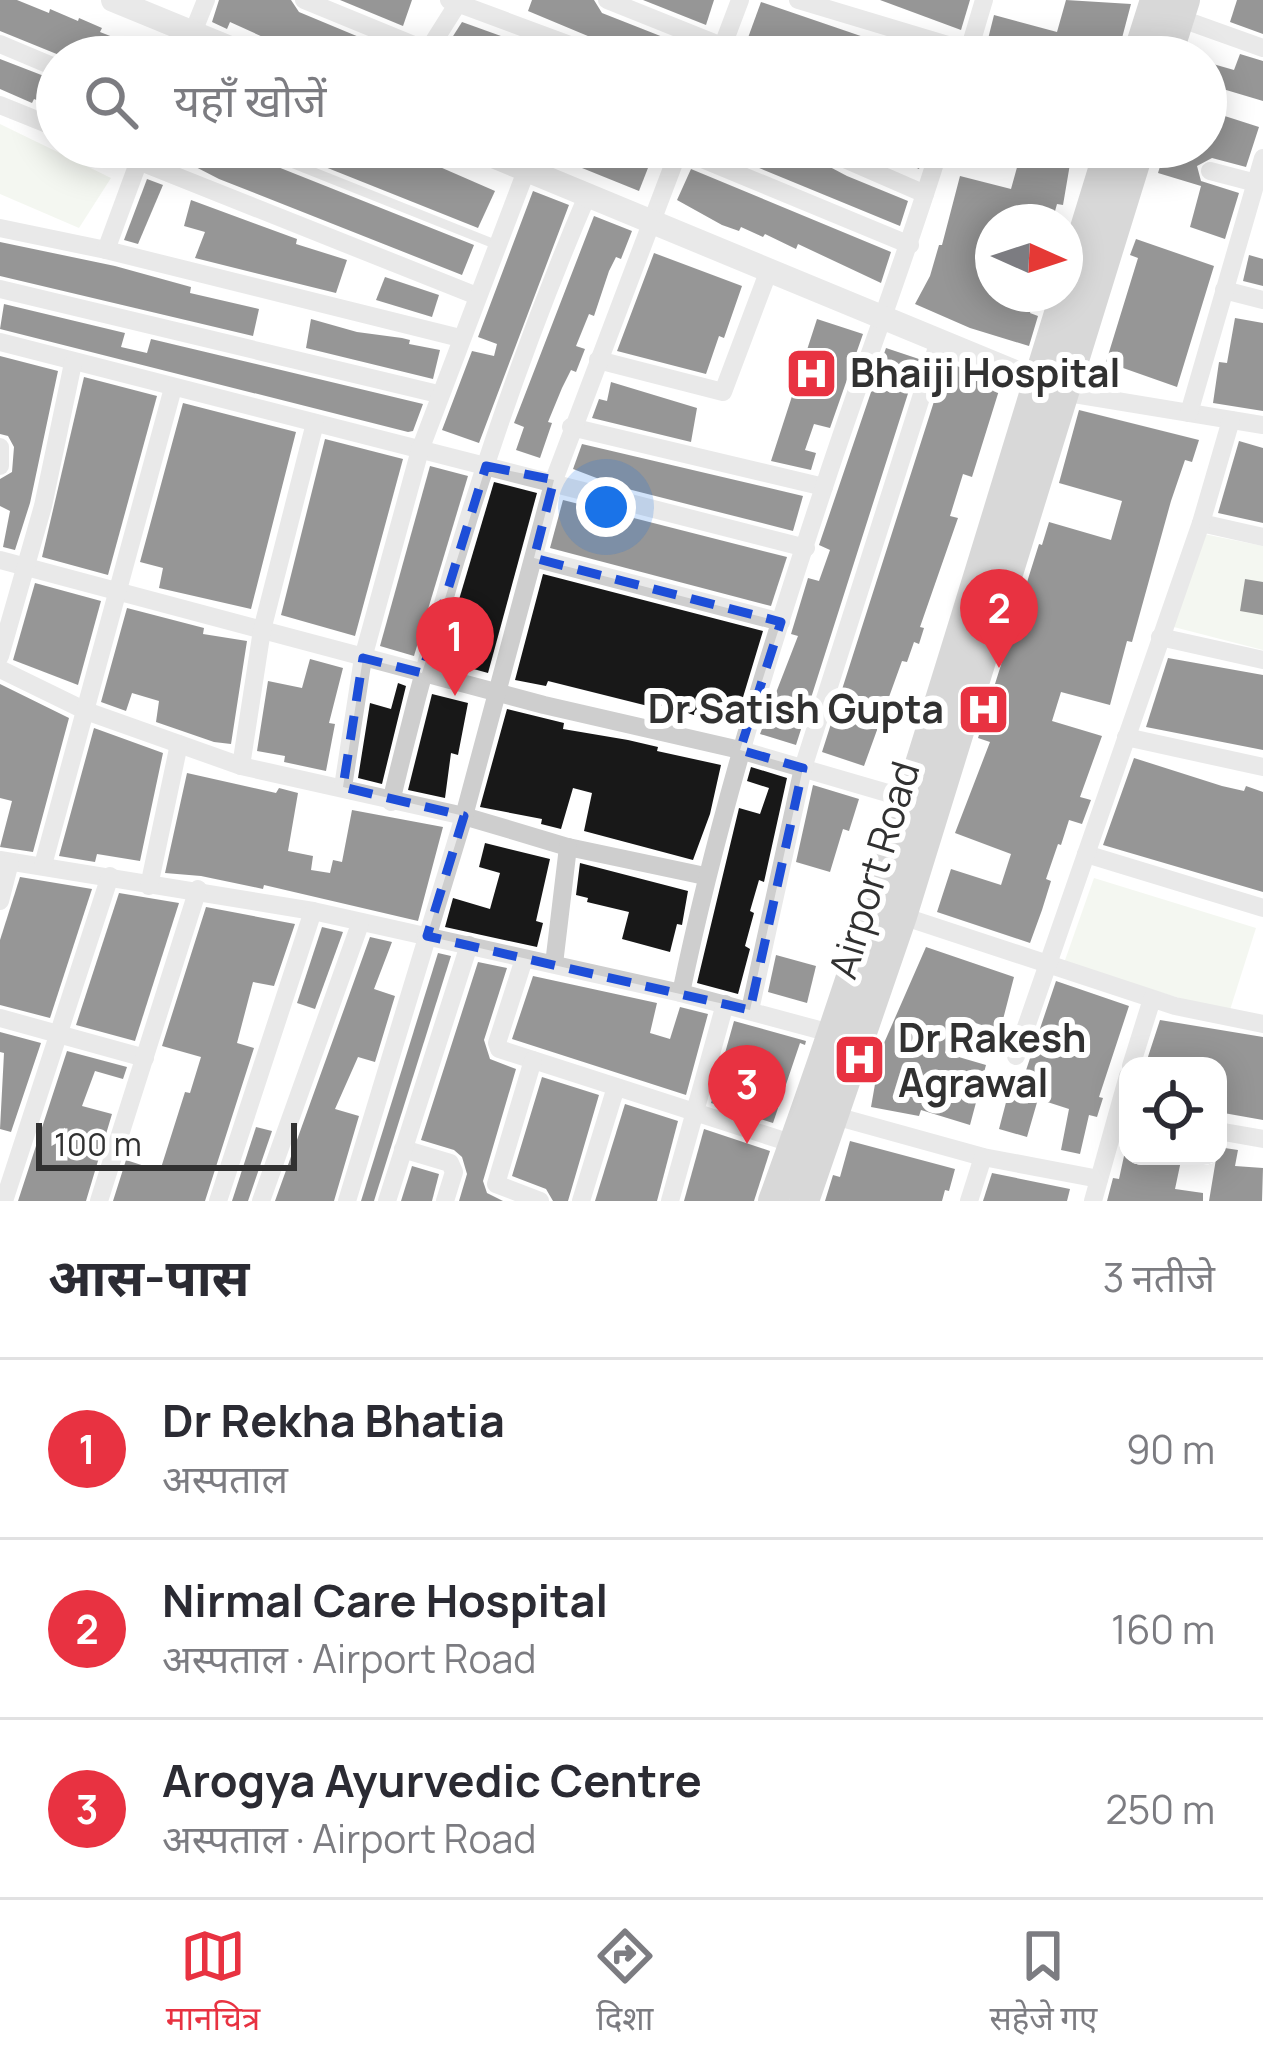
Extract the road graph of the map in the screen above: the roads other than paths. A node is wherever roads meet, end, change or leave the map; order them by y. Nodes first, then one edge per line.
1 (113, 0) edge
2 (206, 0) edge
3 (304, 0) edge
4 (607, 0) edge
5 (740, 0) edge
6 (798, 0) edge
7 (870, 0) edge
8 (984, 0) edge
9 (456, 1) edge
10 (1173, 6) edge
11 (864, 22) junction
12 (193, 33) junction
13 (192, 36) edge
14 (200, 36) edge
15 (387, 36) edge
16 (440, 36) edge
17 (547, 36) edge
18 (687, 36) edge
19 (726, 36) edge
20 (911, 36) edge
21 (977, 36) edge
22 (1152, 36) edge
23 (1169, 36) edge
24 (0, 44) edge
25 (1263, 48) edge
26 (36, 59) edge
27 (0, 105) edge
28 (36, 120) edge
29 (1263, 158) edge
30 (136, 168) edge
31 (174, 168) edge
32 (304, 168) edge
33 (519, 168) edge
34 (670, 168) edge
35 (725, 168) edge
36 (866, 168) edge
37 (934, 168) edge
38 (1104, 168) edge
39 (1132, 168) edge
40 (526, 171) junction
41 (1210, 171) dead end
42 (1256, 182) junction
43 (926, 194) junction
44 (587, 196) junction
45 (652, 221) junction
46 (0, 229) edge
47 (1083, 235) edge
48 (498, 245) junction
49 (910, 245) junction
50 (106, 250) junction
51 (769, 270) junction
52 (0, 289) edge
53 (1224, 290) junction
54 (477, 296) junction
55 (1263, 300) edge
56 (1062, 312) edge
57 (884, 317) junction
58 (460, 338) junction
59 (939, 341) junction
60 (0, 342) edge
61 (598, 360) junction
62 (74, 363) junction
63 (1050, 387) junction
64 (173, 388) junction
65 (439, 394) junction
66 (1190, 413) junction
67 (1231, 420) junction
68 (315, 424) junction
69 (1263, 425) edge
70 (572, 427) junction
71 (0, 447) edge
72 (420, 450) junction
73 (0, 466) edge
74 (486, 466) junction
75 (554, 481) junction
76 (824, 487) junction
77 (1201, 523) junction
78 (1263, 537) edge
79 (806, 548) junction
80 (534, 557) junction
81 (0, 560) edge
82 (26, 568) junction
83 (119, 595) junction
84 (781, 622) junction
85 (262, 630) junction
86 (1160, 637) junction
87 (0, 656) edge
88 (363, 658) junction
89 (1263, 660) edge
90 (0, 669) edge
91 (422, 673) junction
92 (495, 692) junction
93 (86, 711) junction
94 (1126, 737) junction
95 (179, 744) junction
96 (740, 750) junction
97 (241, 766) junction
98 (1263, 766) edge
99 (803, 768) junction
100 (344, 787) junction
101 (908, 799) junction
102 (391, 802) junction
103 (464, 816) junction
104 (568, 847) junction
105 (1086, 854) junction
106 (5, 861) edge
107 (44, 865) junction
108 (110, 876) junction
109 (705, 876) junction
110 (149, 886) junction
111 (198, 890) junction
112 (0, 901) edge
113 (1263, 908) edge
114 (313, 911) junction
115 (902, 916) junction
116 (360, 924) junction
117 (427, 936) junction
118 (469, 945) junction
119 (524, 958) junction
120 (554, 964) junction
121 (1046, 964) junction
122 (681, 993) junction
123 (1152, 999) junction
124 (725, 1004) junction
125 (750, 1010) junction
126 (0, 1018) edge
127 (1261, 1018) edge
128 (58, 1033) junction
129 (846, 1037) junction
130 (1016, 1056) dead end
131 (1134, 1057) edge
132 (145, 1058) junction
133 (533, 1060) junction
134 (616, 1087) junction
135 (697, 1112) junction
136 (835, 1116) junction
137 (1119, 1122) edge
138 (1227, 1132) edge
139 (1263, 1138) edge
140 (794, 1144) junction
141 (403, 1149) junction
142 (983, 1156) junction
143 (1099, 1179) junction
144 (4, 1201) edge
145 (99, 1201) edge
146 (218, 1201) edge
147 (261, 1201) edge
148 (347, 1201) edge
149 (387, 1201) edge
150 (446, 1201) edge
151 (540, 1201) edge
152 (581, 1201) edge
153 (670, 1201) edge
154 (773, 1201) edge
155 (804, 1201) edge
156 (969, 1201) edge
157 (1093, 1201) edge

1 - 12 street
2 - 12 street
3 - 15 street
4 - 18 street
5 - 19 street
6 - 11 street
7 - 11 street
8 - 21 street
9 - 16 street
9 - 17 street
10 - 22 main road
10 - 23 main road
10 - 25 street
11 - 20 street
12 - 13 street
12 - 14 street
24 - 26 street
27 - 28 street
29 - 42 street
30 - 50 street
31 - 54 street
32 - 48 lane
33 - 40 street
34 - 45 street
35 - 49 street
36 - 43 street
37 - 43 street
38 - 47 main road, Airport Road
39 - 63 main road, Airport Road
40 - 44 street
40 - 48 street
41 - 42 street
42 - 53 street
43 - 49 street
44 - 45 street
44 - 74 street
45 - 51 street
45 - 61 street
46 - 50 street
48 - 54 street
49 - 57 street
50 - 58 street
51 - 57 street
51 - 61 street
52 - 65 street
53 - 55 street
53 - 66 street
54 - 58 street
56 - 63 main road, Airport Road
57 - 59 street
57 - 76 street
58 - 65 street
59 - 63 street
59 - 99 street
60 - 62 street
61 - 70 street
62 - 64 street
62 - 82 street
63 - 66 street
63 - 101 main road, Airport Road
63 - 115 main road, Airport Road
64 - 68 street
64 - 83 street
65 - 72 street
66 - 67 street
67 - 69 street
67 - 77 street
68 - 72 street
68 - 85 street
70 - 75 street
70 - 76 street
71 - 73 street
72 - 74 street
72 - 88 street
74 - 75 street
74 - 91 street
75 - 79 street
75 - 80 street
76 - 79 street
77 - 78 street
77 - 86 street
79 - 84 street
80 - 84 street
80 - 92 street
81 - 82 street
82 - 83 street
82 - 87 street
83 - 85 street
83 - 93 street
84 - 96 street
85 - 88 street
85 - 97 street
86 - 89 street
86 - 94 street
88 - 91 street
88 - 100 street
90 - 93 street
91 - 92 street
91 - 102 street
92 - 96 street
92 - 103 street
93 - 95 street
93 - 107 street
94 - 98 street
94 - 105 street
95 - 97 street
95 - 110 street
96 - 99 street
96 - 109 street
97 - 100 street
99 - 101 street
99 - 125 street
100 - 102 street
101 - 129 main road, Airport Road
102 - 103 street
103 - 104 street
103 - 117 street
104 - 109 street
104 - 120 street
105 - 113 street
105 - 121 street
106 - 107 street
106 - 112 street
107 - 108 street
108 - 110 street
108 - 128 street
109 - 122 street
110 - 111 street
111 - 114 street
111 - 132 street
114 - 116 street
114 - 146 street
115 - 121 street
115 - 129 main road, Airport Road
116 - 117 street
116 - 147 street
117 - 118 street
117 - 148 street
118 - 119 street
118 - 141 street
119 - 120 street
119 - 133 street
120 - 122 street
121 - 123 street
121 - 130 street
122 - 124 street
123 - 127 street
123 - 131 street
124 - 125 street
124 - 135 street
125 - 129 street
126 - 128 street
128 - 132 street
128 - 144 street
129 - 136 main road, Airport Road
129 - 140 main road, Airport Road
132 - 145 street
133 - 134 street
133 - 151 street
134 - 135 street
134 - 152 street
135 - 140 street
135 - 153 street
136 - 142 street
136 - 155 main road, Airport Road
137 - 143 street
138 - 139 street
140 - 154 main road, Airport Road
141 - 149 street
141 - 150 street
142 - 143 street
142 - 156 street
143 - 157 street

